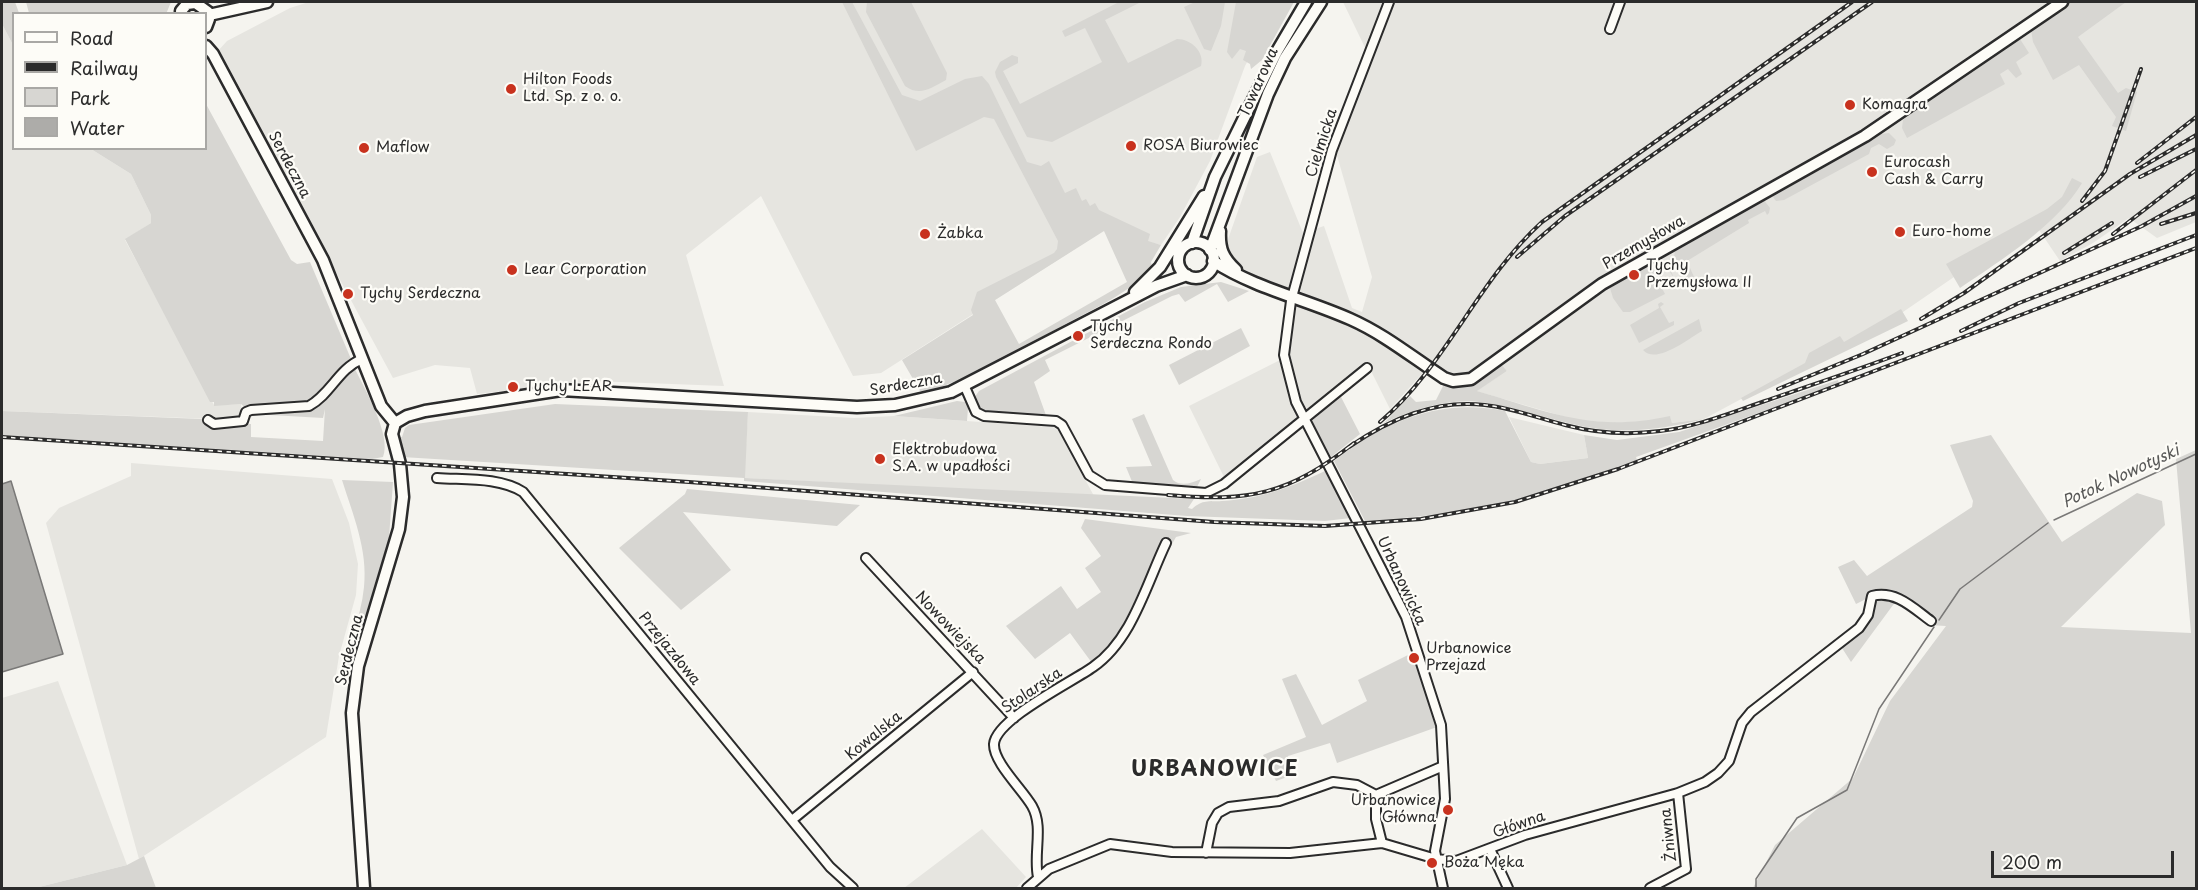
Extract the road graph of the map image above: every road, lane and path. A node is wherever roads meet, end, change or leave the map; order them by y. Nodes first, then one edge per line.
1 (195, 2) edge
2 (267, 2) edge
3 (1306, 2) edge
4 (1321, 2) edge
5 (1389, 2) edge
6 (1620, 2) edge
7 (2062, 2) edge
8 (181, 8) edge
9 (205, 12) edge
10 (207, 23) edge
11 (1610, 29) dead end
12 (209, 50) edge
13 (1215, 177) junction
14 (1221, 222) junction
15 (1192, 243) junction
16 (1210, 250) junction
17 (1214, 261) junction
18 (1179, 266) junction
19 (1209, 272) junction
20 (1232, 273) junction
21 (1187, 275) junction
22 (1245, 278) junction
23 (1156, 286) junction
24 (1292, 296) junction
25 (1113, 310) junction
26 (362, 359) junction
27 (1367, 368) dead end
28 (965, 387) junction
29 (1305, 419) junction
30 (208, 420) dead end
31 (395, 423) junction
32 (437, 478) dead end
33 (1166, 543) dead end
34 (866, 558) dead end
35 (1931, 621) dead end
36 (973, 672) junction
37 (1014, 718) junction
38 (1441, 767) junction
39 (1678, 793) junction
40 (1376, 795) junction
41 (792, 820) junction
42 (1382, 843) junction
43 (1490, 849) junction
44 (1206, 853) junction
45 (1436, 859) junction
46 (1038, 877) junction
47 (364, 888) edge
48 (853, 888) edge
49 (1027, 888) edge
50 (1443, 888) edge
51 (1508, 888) edge
52 (1650, 888) edge

1 - 8 street
1 - 9 street
2 - 10 street
3 - 13 street, Towarowa
4 - 14 street, Towarowa
5 - 24 street, Cielmicka
6 - 11 street
7 - 24 street, Przemysłowa
10 - 12 street, Serdeczna
12 - 26 street, Serdeczna
13 - 15 street, Towarowa
13 - 25 street
14 - 16 street, Towarowa
14 - 22 street
15 - 16 street
15 - 18 street
16 - 17 street
17 - 19 street
17 - 20 street, Przemysłowa
18 - 21 street
18 - 23 street
19 - 20 street, Przemysłowa
19 - 21 street
20 - 22 street, Przemysłowa
21 - 23 street
22 - 24 street, Przemysłowa
23 - 25 street
24 - 29 street, Urbanowicka
25 - 28 street
26 - 30 street
26 - 31 street, Serdeczna
27 - 29 street, Serdeczna
28 - 29 street, Serdeczna
28 - 31 street, Serdeczna
29 - 38 street, Urbanowicka
31 - 47 street, Serdeczna
32 - 41 street, Przejazdowa
33 - 37 street, Stolarska
34 - 36 street, Nowowiejska
35 - 39 street, Główna
36 - 37 street, Nowowiejska
36 - 41 street, Kowalska
37 - 46 street, Stolarska
38 - 40 street
38 - 45 street, Urbanowicka
39 - 43 street, Główna
39 - 52 street, Żniwna
40 - 42 street
40 - 44 street
41 - 48 street, Przejazdowa
42 - 44 street, Główna
42 - 45 street, Główna
43 - 45 street, Główna
43 - 51 street
44 - 46 street, Główna
45 - 50 street, Urbanowicka
46 - 49 street, Główna

